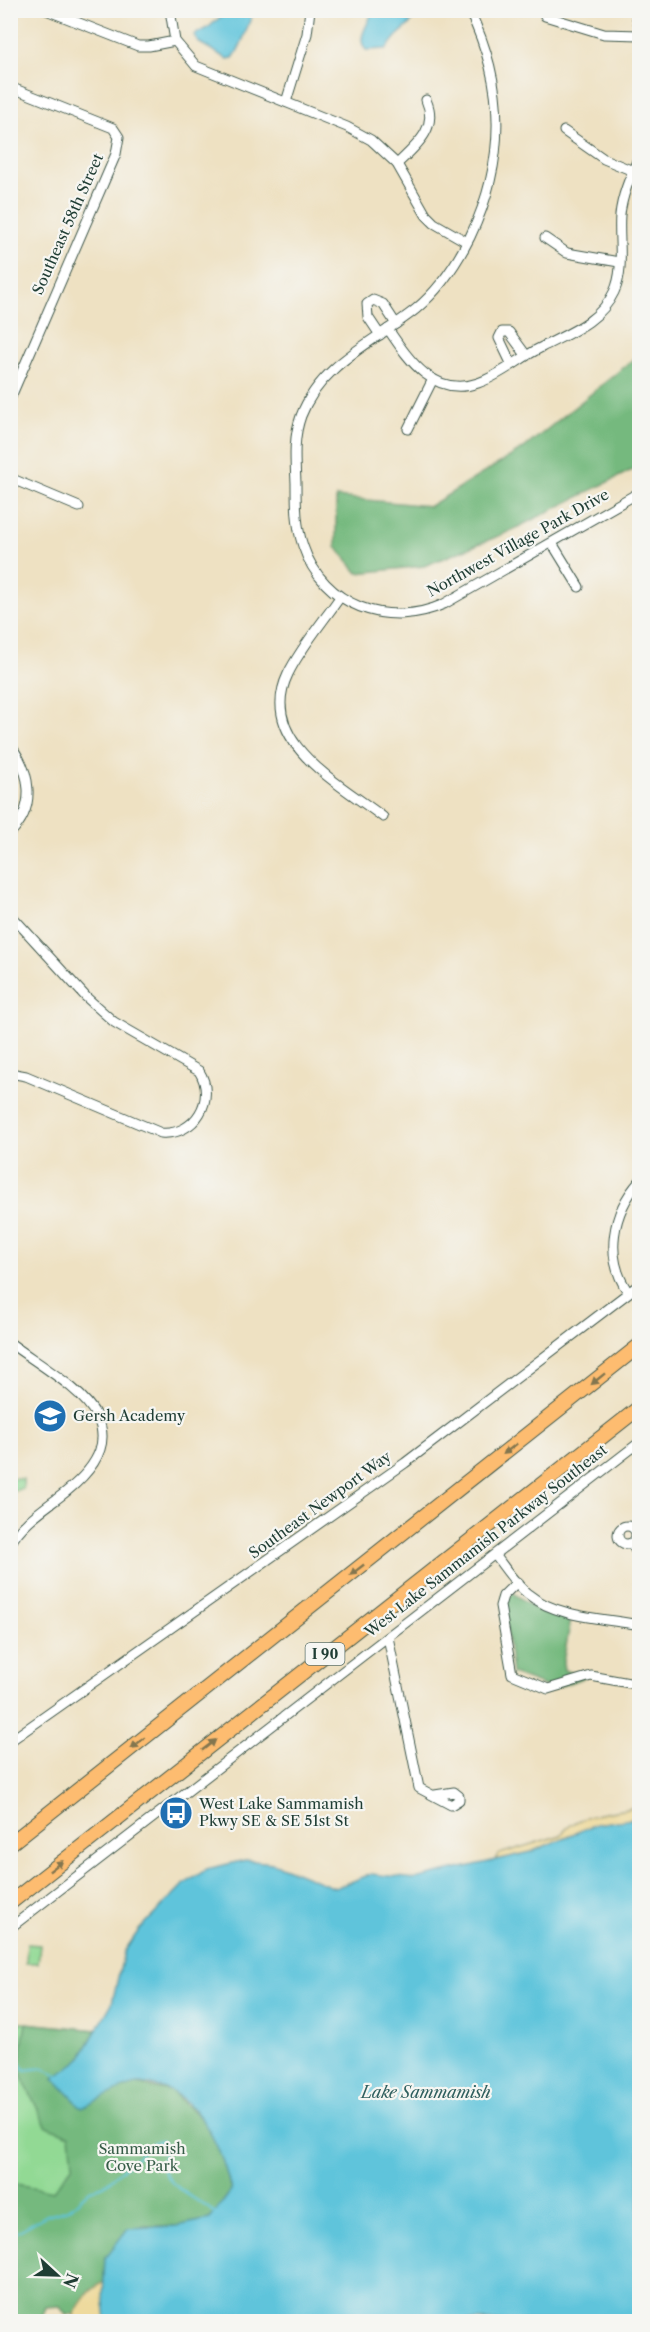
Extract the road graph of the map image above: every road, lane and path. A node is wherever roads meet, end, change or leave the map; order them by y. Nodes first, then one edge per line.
1 (46, 10) edge
2 (171, 10) edge
3 (310, 10) edge
4 (469, 10) edge
5 (635, 10) edge
6 (545, 16) dead end
7 (639, 30) edge
8 (639, 35) edge
9 (175, 40) junction
10 (10, 87) edge
11 (426, 100) dead end
12 (286, 102) junction
13 (564, 131) dead end
14 (639, 154) edge
15 (397, 164) junction
16 (633, 171) junction
17 (545, 238) dead end
18 (467, 242) junction
19 (620, 262) junction
20 (388, 329) junction
21 (526, 355) junction
22 (511, 363) junction
23 (433, 379) junction
24 (10, 399) edge
25 (408, 429) dead end
26 (10, 478) edge
27 (639, 492) edge
28 (79, 507) dead end
29 (552, 543) junction
30 (579, 587) dead end
31 (340, 597) junction
32 (10, 745) edge
33 (383, 817) dead end
34 (10, 833) edge
35 (10, 914) edge
36 (10, 1073) edge
37 (639, 1181) edge
38 (639, 1284) edge
39 (628, 1292) junction
40 (10, 1343) edge
41 (639, 1345) edge
42 (639, 1407) edge
43 (639, 1442) edge
44 (632, 1543) dead end
45 (10, 1544) edge
46 (495, 1555) junction
47 (639, 1557) edge
48 (517, 1582) junction
49 (639, 1622) edge
50 (388, 1637) junction
51 (639, 1685) edge
52 (10, 1741) edge
53 (435, 1795) dead end
54 (10, 1844) edge
55 (10, 1903) edge
56 (10, 1928) edge

1 - 9 street
2 - 9 street
3 - 12 street
4 - 18 street, Northwest Village Park Drive
5 - 7 street
6 - 8 street
9 - 12 street
10 - 24 street, Southeast 58th Street
11 - 15 street
12 - 15 street
13 - 16 street
14 - 16 street
15 - 18 street
16 - 19 street
17 - 19 street
18 - 20 street, Northwest Village Park Drive
19 - 21 street
20 - 23 street
20 - 31 street, Northwest Village Park Drive
21 - 22 street
21 - 22 street
22 - 23 street
23 - 25 street
26 - 28 street
27 - 29 street, Northwest Village Park Drive
29 - 30 street
29 - 31 street, Northwest Village Park Drive
31 - 33 street
32 - 34 street
35 - 36 street
37 - 39 street
38 - 39 street, Southeast Newport Way
39 - 52 street, Southeast Newport Way
40 - 45 street
41 -> 54 highway
55 -> 42 highway, I 90
43 - 46 street, West Lake Sammamish Parkway Southeast
44 - 47 street
46 - 48 street
46 - 50 street, West Lake Sammamish Parkway Southeast
48 - 49 street
48 - 51 street
50 - 53 street
50 - 56 street, West Lake Sammamish Parkway Southeast

